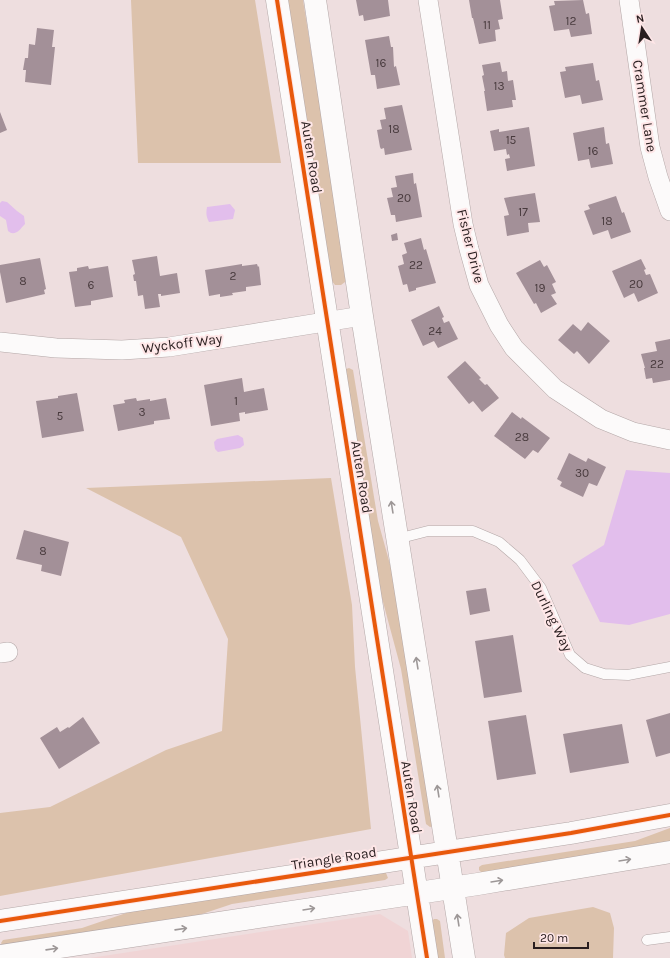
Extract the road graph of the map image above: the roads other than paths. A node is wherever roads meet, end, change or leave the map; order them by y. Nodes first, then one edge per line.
1 (277, 0) edge
2 (314, 0) edge
3 (428, 0) edge
4 (629, 0) edge
5 (670, 210) edge
6 (362, 316) junction
7 (326, 321) junction
8 (0, 342) edge
9 (670, 440) edge
10 (397, 539) junction
11 (670, 668) edge
12 (670, 815) edge
13 (448, 852) junction
14 (670, 852) edge
15 (411, 858) junction
16 (453, 887) junction
17 (417, 892) junction
18 (0, 920) edge
19 (670, 937) edge
20 (647, 940) dead end
21 (0, 956) edge
22 (427, 958) edge
23 (464, 958) edge

1 - 7 street, Auten Road
2 - 6 street, Auten Road
3 - 9 street, Fisher Drive
4 - 5 street, Crammer Lane
6 - 7 street, Wyckoff Way
10 -> 6 street, Auten Road
7 - 8 street, Wyckoff Way
7 - 15 street, Auten Road
10 - 11 lane, Durling Way
13 -> 10 street, Auten Road
12 - 13 street, Triangle Road
13 - 15 street, Triangle Road
13 - 16 street, Auten Road
16 -> 14 street
15 - 17 street, Auten Road
15 - 18 street, Triangle Road
16 - 17 street
23 -> 16 street, Auten Road
21 -> 17 street
17 - 22 street, Auten Road
19 - 20 lane

